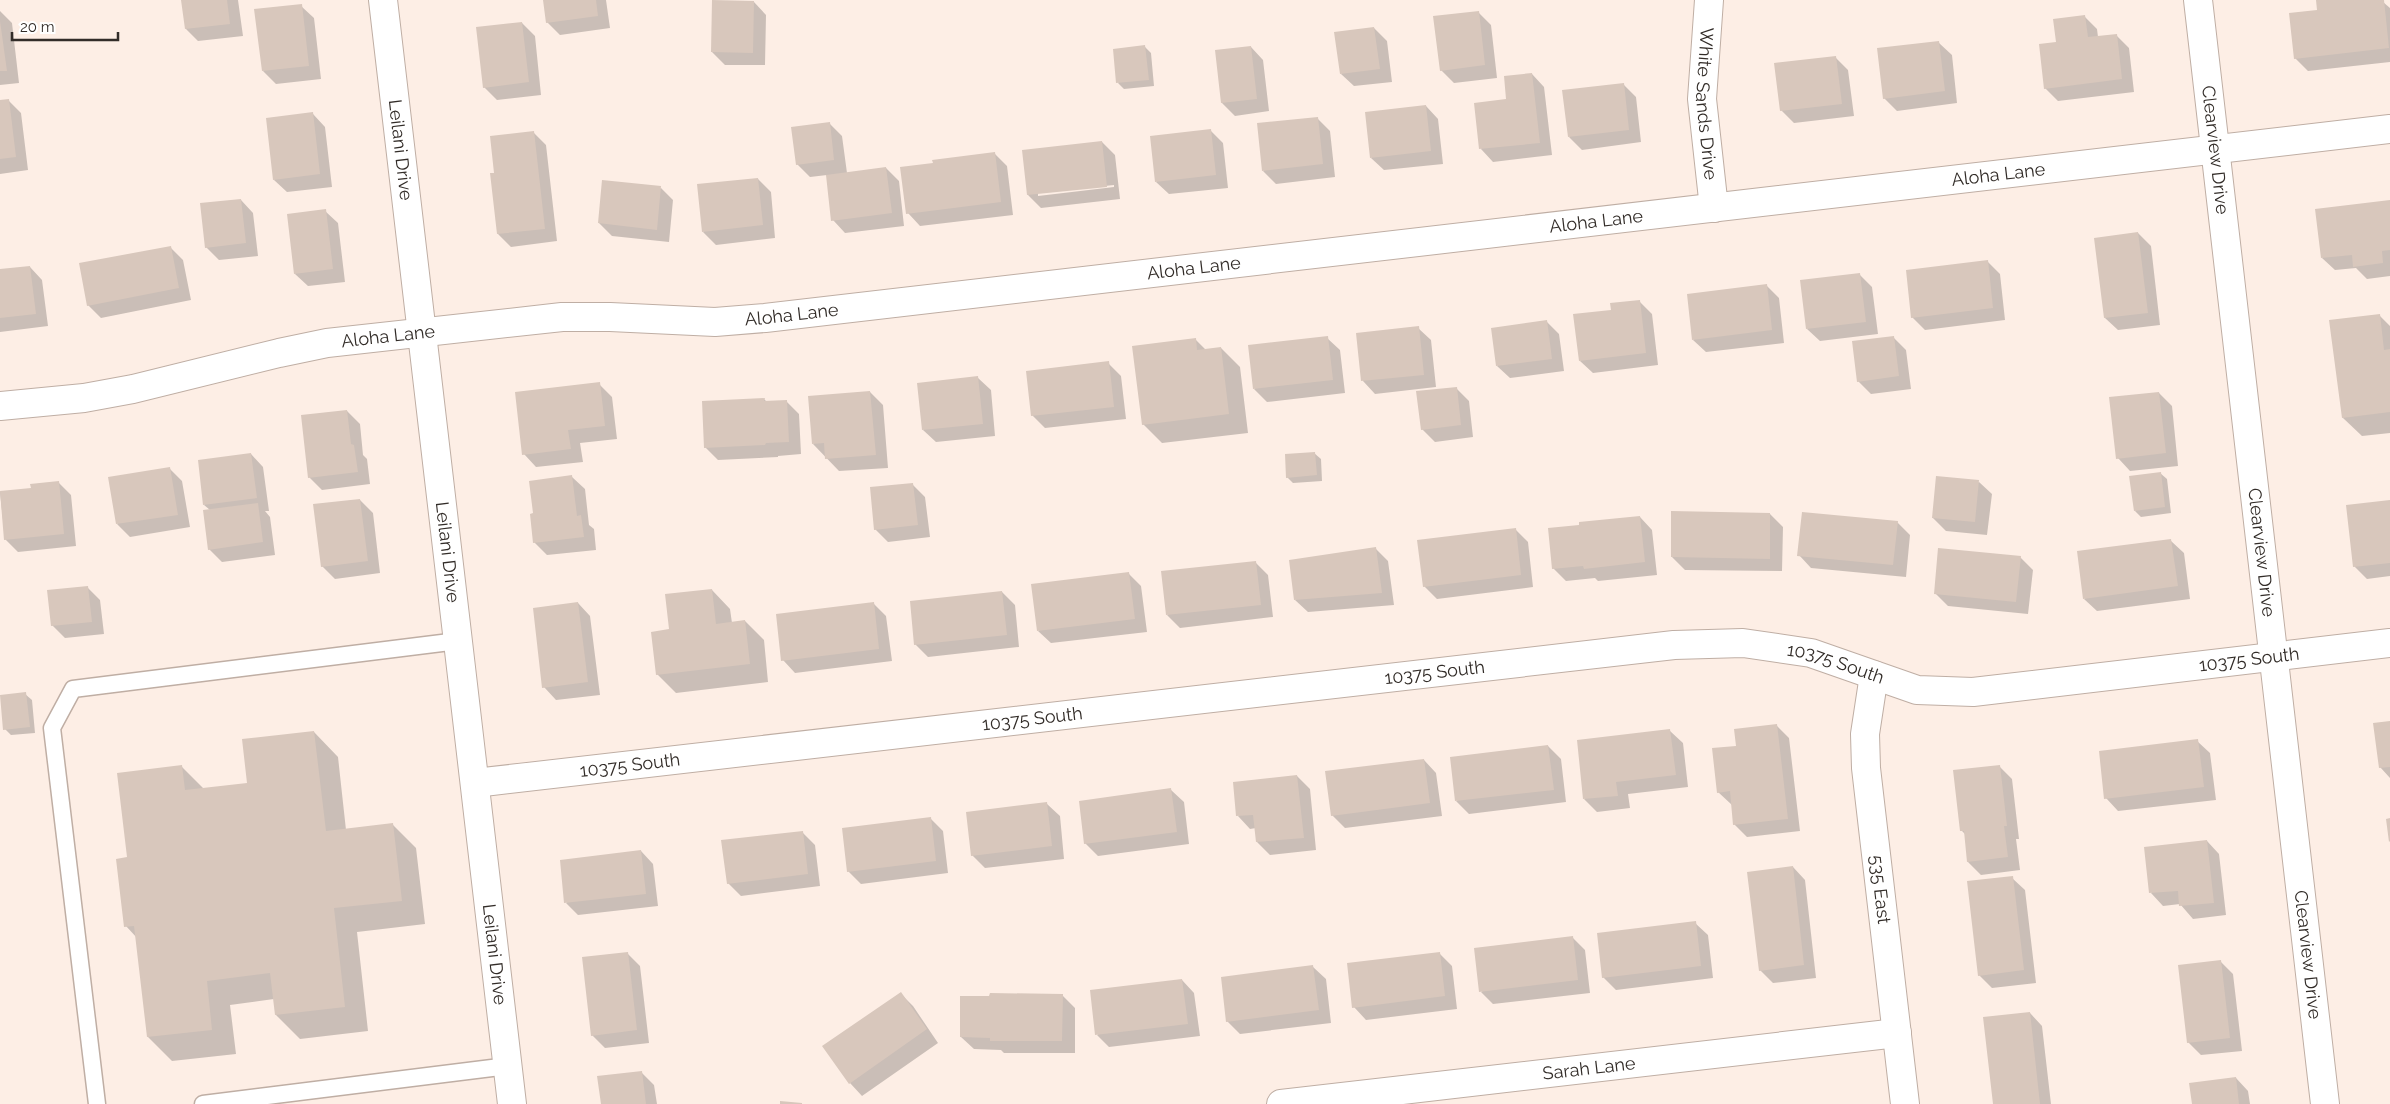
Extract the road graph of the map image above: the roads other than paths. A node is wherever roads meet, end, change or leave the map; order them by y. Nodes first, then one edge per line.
1 (383, 0) edge
2 (1709, 0) edge
3 (2198, 0) edge
4 (2390, 129) edge
5 (2215, 149) junction
6 (1714, 208) junction
7 (422, 333) junction
8 (0, 406) edge
9 (458, 641) junction
10 (2390, 643) edge
11 (2274, 656) junction
12 (1874, 675) junction
13 (474, 782) junction
14 (1897, 1033) junction
15 (508, 1066) junction
16 (97, 1104) edge
17 (203, 1104) edge
18 (512, 1104) edge
19 (1281, 1104) edge
20 (1905, 1104) edge
21 (2325, 1104) edge

1 - 7 street, Leilani Drive
2 - 6 street, White Sands Drive
3 - 5 street, Clearview Drive
4 - 5 street, Aloha Lane
5 - 6 street, Aloha Lane
5 - 11 street, Clearview Drive
6 - 7 street, Aloha Lane
7 - 8 street, Aloha Lane
7 - 9 street, Leilani Drive
9 - 13 street, Leilani Drive
9 - 16 lane
10 - 11 street, 10375 South
11 - 12 street, 10375 South
11 - 21 street, Clearview Drive
12 - 13 street, 10375 South
12 - 14 street, 535 East
13 - 15 street, Leilani Drive
14 - 19 street, Sarah Lane
14 - 20 street, 535 East
15 - 17 lane
15 - 18 street, Leilani Drive

